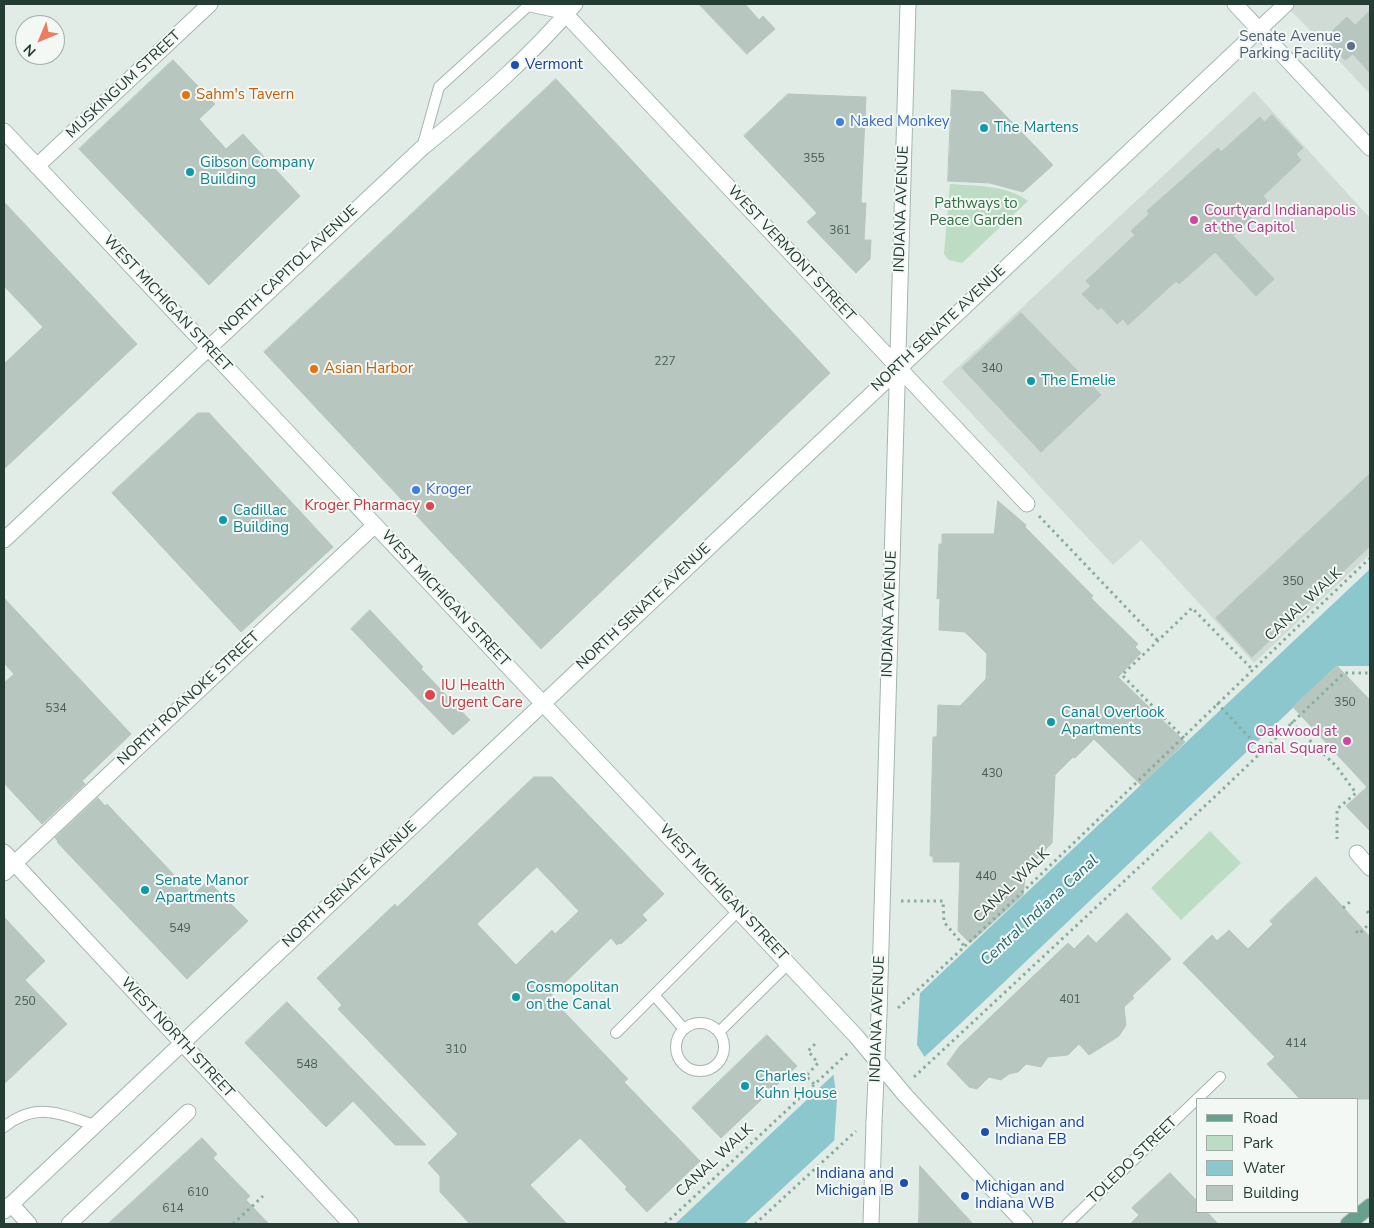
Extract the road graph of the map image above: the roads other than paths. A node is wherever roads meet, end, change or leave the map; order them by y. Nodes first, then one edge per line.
1 (210, 4) edge
2 (908, 4) edge
3 (1235, 4) edge
4 (1286, 4) edge
5 (566, 7) edge
6 (1259, 28) junction
7 (4, 133) edge
8 (422, 148) junction
9 (1370, 148) edge
10 (37, 166) junction
11 (207, 347) junction
12 (897, 368) junction
13 (1027, 504) road end
14 (375, 525) junction
15 (4, 540) edge
16 (543, 703) junction
17 (4, 852) edge
18 (1357, 853) dead end
19 (9, 868) edge
20 (1370, 868) edge
21 (739, 910) junction
22 (789, 964) junction
23 (654, 995) junction
24 (684, 1028) junction
25 (719, 1032) junction
26 (616, 1033) dead end
27 (182, 1043) junction
28 (877, 1062) junction
29 (1220, 1077) dead end
30 (1198, 1098) edge
31 (1196, 1100) edge
32 (188, 1112) dead end
33 (95, 1125) junction
34 (4, 1127) edge
35 (1370, 1206) edge
36 (7, 1208) edge
37 (29, 1224) edge
38 (69, 1224) edge
39 (351, 1224) edge
40 (871, 1224) edge
41 (1026, 1224) edge
42 (1067, 1224) edge
43 (1348, 1224) edge

1 - 10 street, MUSKINGUM STREET
2 - 12 street, INDIANA AVENUE
3 - 6 street
4 - 6 street, NORTH SENATE AVENUE
5 - 8 street, NORTH CAPITOL AVENUE
5 - 8 lane
5 - 12 street, WEST VERMONT STREET
6 - 9 street
6 - 12 street, NORTH SENATE AVENUE
7 - 10 street, WEST MICHIGAN STREET
8 - 11 street, NORTH CAPITOL AVENUE
10 - 11 street, WEST MICHIGAN STREET
11 - 14 street, WEST MICHIGAN STREET
11 - 15 street, NORTH CAPITOL AVENUE
12 - 13 street, WEST VERMONT STREET
12 - 16 street, NORTH SENATE AVENUE
12 - 28 street, INDIANA AVENUE, bridge
14 - 16 street, WEST MICHIGAN STREET
14 - 19 street, NORTH ROANOKE STREET
16 - 21 street, WEST MICHIGAN STREET
16 - 27 street, NORTH SENATE AVENUE
17 - 19 street, WEST NORTH STREET
18 - 20 street
19 - 27 street, WEST NORTH STREET
21 - 22 street, WEST MICHIGAN STREET
21 - 23 lane
22 - 25 lane
22 - 28 street, WEST MICHIGAN STREET, bridge
23 - 24 lane
23 - 26 lane
24 - 25 lane
24 - 25 lane
27 - 33 street, NORTH SENATE AVENUE
27 - 39 street, WEST NORTH STREET
28 - 40 street, INDIANA AVENUE, bridge
28 - 41 street, WEST MICHIGAN STREET, bridge
29 - 30 lane, TOLEDO STREET
31 - 42 lane, TOLEDO STREET
32 - 38 street
33 - 34 lane
33 - 36 street, NORTH SENATE AVENUE
35 - 43 main road
36 - 37 street

